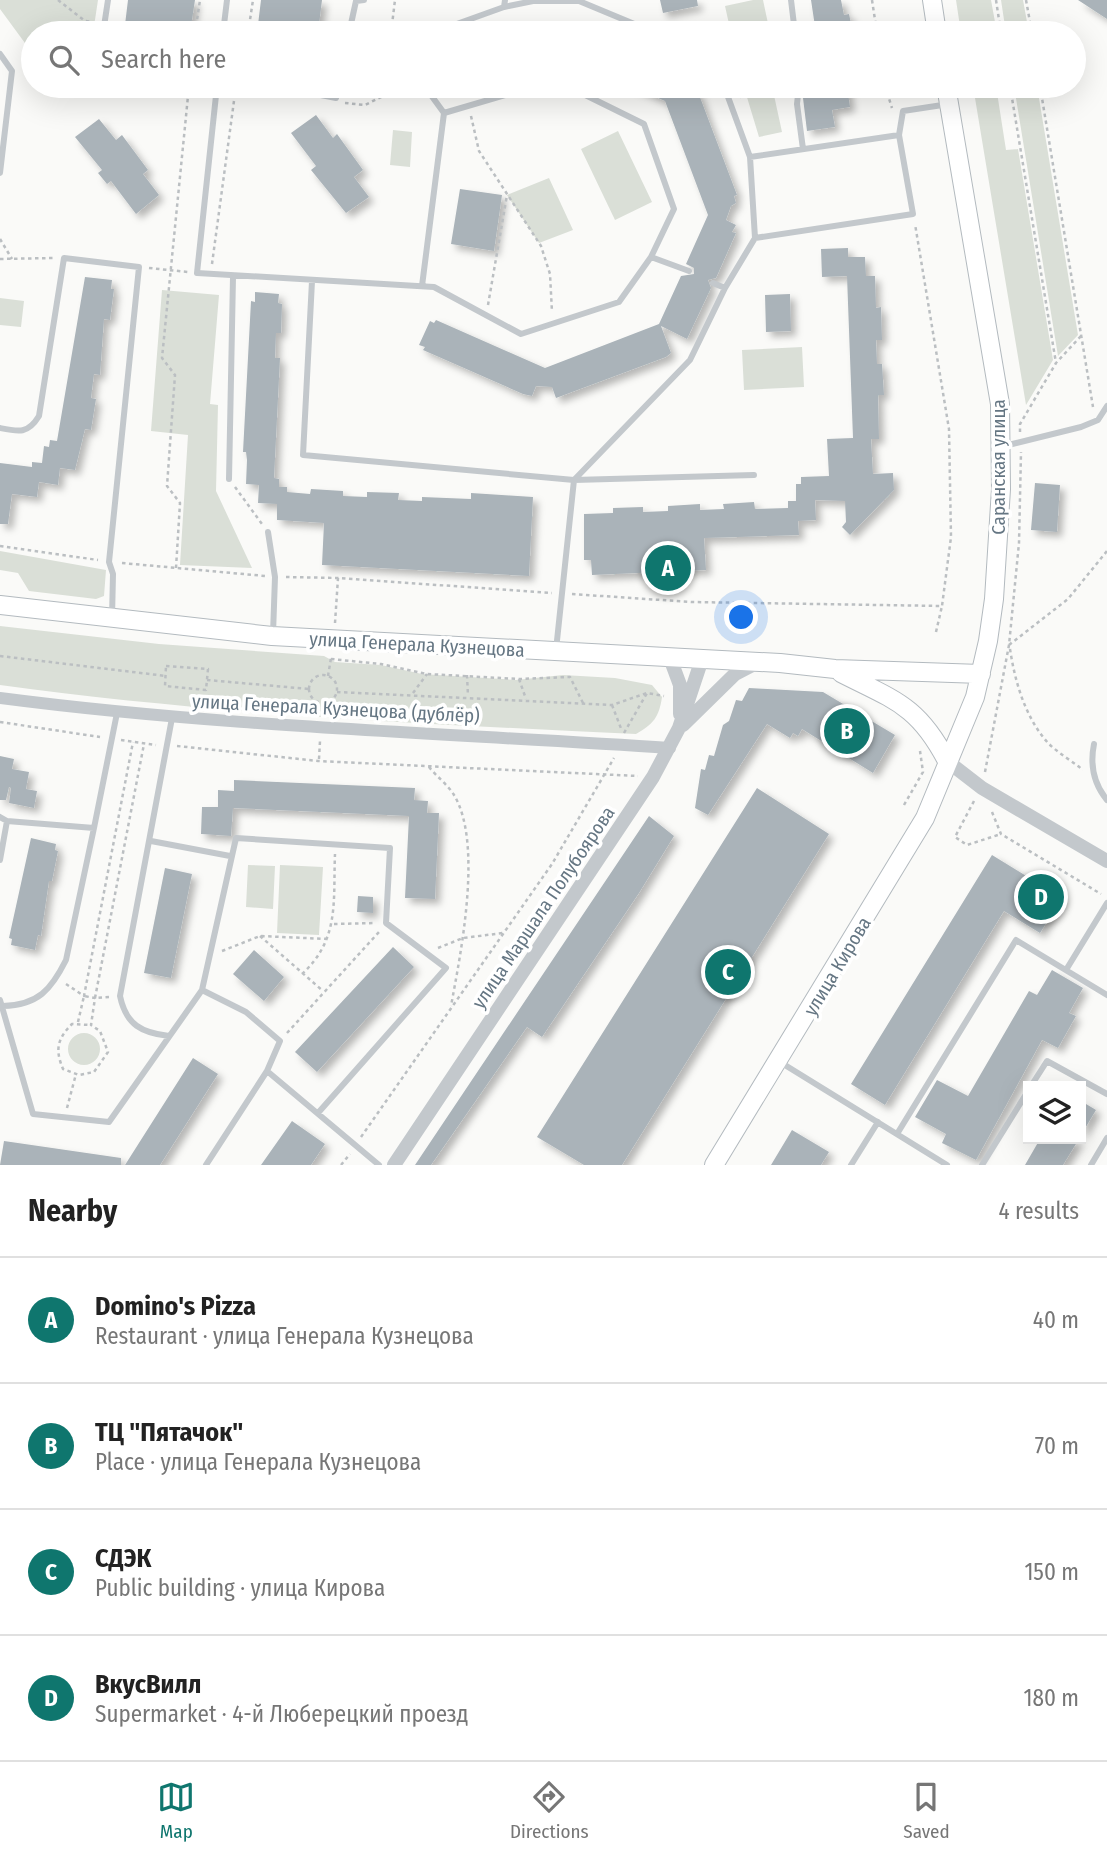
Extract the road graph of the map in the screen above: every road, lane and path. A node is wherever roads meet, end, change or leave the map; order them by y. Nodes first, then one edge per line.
1 (58, 0) edge
2 (108, 0) edge
3 (200, 0) edge
4 (227, 0) edge
5 (253, 0) edge
6 (364, 0) edge
7 (395, 0) edge
8 (791, 0) edge
9 (872, 0) edge
10 (932, 0) edge
11 (996, 0) edge
12 (1026, 0) edge
13 (505, 3) edge
14 (85, 21) edge
15 (104, 21) edge
16 (197, 21) edge
17 (224, 21) edge
18 (250, 21) edge
19 (352, 21) edge
20 (392, 21) edge
21 (462, 21) edge
22 (627, 21) edge
23 (794, 21) edge
24 (875, 21) edge
25 (935, 21) edge
26 (999, 21) edge
27 (1030, 21) edge
28 (0, 54) edge
29 (188, 98) edge
30 (216, 98) edge
31 (234, 98) edge
32 (336, 98) edge
33 (381, 98) edge
34 (433, 98) edge
35 (496, 98) edge
36 (591, 98) edge
37 (729, 98) edge
38 (737, 98) edge
39 (798, 98) edge
40 (948, 98) edge
41 (1012, 98) edge
42 (1042, 98) edge
43 (730, 101) junction
44 (949, 104) junction
45 (469, 106) junction
46 (444, 113) junction
47 (899, 135) junction
48 (803, 149) junction
49 (750, 157) junction
50 (903, 158) junction
51 (895, 160) dead end
52 (0, 173) edge
53 (909, 190) junction
54 (901, 192) dead end
55 (507, 195) junction
56 (913, 214) junction
57 (755, 238) junction
58 (0, 239) edge
59 (651, 257) junction
60 (64, 258) junction
61 (0, 259) edge
62 (12, 259) junction
63 (139, 267) junction
64 (170, 270) junction
65 (689, 271) dead end
66 (197, 273) junction
67 (211, 275) junction
68 (233, 277) junction
69 (312, 281) junction
70 (713, 283) dead end
71 (422, 286) junction
72 (725, 288) junction
73 (486, 315) junction
74 (552, 324) junction
75 (1082, 336) junction
76 (1107, 406) edge
77 (1095, 421) junction
78 (0, 428) edge
79 (1002, 446) junction
80 (754, 475) dead end
81 (229, 479) joint
82 (574, 480) junction
83 (268, 532) joint
84 (1019, 543) dead end
85 (0, 546) edge
86 (1107, 551) edge
87 (109, 562) junction
88 (176, 568) junction
89 (275, 577) junction
90 (560, 594) junction
91 (0, 605) edge
92 (942, 606) junction
93 (112, 620) junction
94 (936, 632) dead end
95 (272, 636) junction
96 (1009, 645) junction
97 (556, 652) junction
98 (0, 656) edge
99 (670, 658) junction
100 (331, 659) dead end
101 (702, 659) junction
102 (758, 662) junction
103 (835, 669) junction
104 (427, 674) junction
105 (981, 674) junction
106 (467, 675) junction
107 (166, 676) junction
108 (519, 679) junction
109 (207, 680) junction
110 (309, 689) junction
111 (337, 692) junction
112 (413, 694) junction
113 (468, 696) junction
114 (0, 698) edge
115 (527, 700) junction
116 (583, 703) junction
117 (612, 705) junction
118 (117, 713) junction
119 (172, 718) junction
120 (0, 722) edge
121 (680, 728) junction
122 (110, 739) junction
123 (133, 741) junction
124 (144, 744) junction
125 (1094, 744) dead end
126 (167, 745) junction
127 (621, 745) junction
128 (670, 748) junction
129 (920, 750) dead end
130 (947, 761) junction
131 (429, 767) junction
132 (604, 774) junction
133 (653, 777) junction
134 (1094, 778) junction
135 (982, 788) junction
136 (1107, 800) edge
137 (904, 805) dead end
138 (0, 817) edge
139 (7, 821) junction
140 (94, 828) junction
141 (1001, 834) junction
142 (151, 841) junction
143 (335, 845) junction
144 (230, 856) junction
145 (0, 860) edge
146 (1107, 861) edge
147 (1107, 900) edge
148 (386, 923) junction
149 (332, 924) junction
150 (503, 933) junction
151 (260, 936) junction
152 (463, 938) junction
153 (327, 939) junction
154 (426, 953) junction
155 (209, 956) junction
156 (1066, 970) junction
157 (302, 974) junction
158 (57, 977) junction
159 (202, 989) junction
160 (324, 992) junction
161 (1107, 995) edge
162 (84, 996) junction
163 (120, 996) junction
164 (95, 998) junction
165 (1, 1003) edge
166 (451, 1007) junction
167 (78, 1022) junction
168 (91, 1025) junction
169 (169, 1036) junction
170 (280, 1041) junction
171 (780, 1062) junction
172 (267, 1071) junction
173 (76, 1074) junction
174 (1034, 1081) edge
175 (1084, 1081) edge
176 (1086, 1082) edge
177 (1107, 1094) edge
178 (1023, 1099) edge
179 (318, 1113) junction
180 (64, 1117) junction
181 (878, 1122) junction
182 (897, 1134) junction
183 (1107, 1138) edge
184 (356, 1144) junction
185 (206, 1165) edge
186 (379, 1165) edge
187 (394, 1165) edge
188 (714, 1165) edge
189 (851, 1165) edge
190 (947, 1165) edge
191 (982, 1165) edge
192 (1091, 1165) edge

1 - 14 path
2 - 15 lane
3 - 16 path
4 - 17 lane
5 - 18 path
6 - 19 lane
7 - 20 path
8 - 23 lane
9 - 24 path
10 - 25 main road
11 - 26 path
12 - 27 path
13 - 21 lane
13 - 22 lane
28 - 52 lane
29 - 64 path
30 - 66 lane
31 - 67 path
32 - 33 path
34 - 46 lane
35 - 45 lane
36 - 59 lane
37 - 43 lane
38 - 43 path
39 - 48 lane
40 - 44 main road, Саранская улица
41 - 75 path
42 - 75 path
43 - 49 lane
44 - 47 lane
44 - 79 main road, Саранская улица
45 - 46 lane
45 - 55 path
46 - 71 lane
47 - 48 lane
47 - 50 lane
48 - 49 lane
49 - 57 lane
50 - 51 lane
50 - 53 lane
53 - 54 lane
53 - 56 lane
55 - 73 path
55 - 74 path
56 - 57 lane
56 - 92 path
57 - 72 lane
58 - 62 path
59 - 65 lane
59 - 74 lane
60 - 62 path
60 - 63 lane
60 - 78 lane
61 - 62 path
63 - 64 path
63 - 87 lane
64 - 66 path
64 - 88 path
66 - 67 lane
67 - 68 lane
68 - 69 lane
68 - 81 lane
69 - 71 lane
69 - 82 lane
70 - 72 lane
71 - 73 lane
72 - 82 lane
73 - 74 lane
75 - 77 path
76 - 77 lane
77 - 79 lane
79 - 105 main road, Саранская улица
80 - 82 lane
81 - 83 path
82 - 90 lane
83 - 89 lane
84 - 96 path
85 - 87 path
86 - 96 path
87 - 88 path
87 - 93 lane
88 - 89 path
89 - 90 path
89 - 95 lane
90 - 92 path
90 - 97 lane
91 - 93 main road, улица Генерала Кузнецова
92 - 94 path
93 - 95 main road, улица Генерала Кузнецова
95 - 97 main road, улица Генерала Кузнецова
96 - 134 path
96 - 135 path
97 - 99 main road, улица Генерала Кузнецова
98 - 107 path
99 - 101 main road, улица Генерала Кузнецова
99 - 121 street
100 - 104 path
101 - 102 main road, улица Генерала Кузнецова
101 - 121 street, улица Маршала Полубоярова
102 - 103 main road, улица Генерала Кузнецова
102 - 121 street
103 - 105 main road, улица Генерала Кузнецова
103 - 130 main road, улица Генерала Кузнецова
104 - 106 path
104 - 112 path
105 - 130 main road, Саранская улица
106 - 108 path
106 - 113 path
107 - 109 path
107 - 109 path
108 - 115 path
108 - 116 path
109 - 110 path
110 - 111 path
110 - 111 path
111 - 112 path
112 - 113 path
113 - 115 path
114 - 118 street, улица Генерала Кузнецова (дублёр)
115 - 116 path
116 - 117 path
117 - 117 path
118 - 119 street, улица Генерала Кузнецова (дублёр)
118 - 122 lane
119 - 126 lane
119 - 127 street, улица Генерала Кузнецова (дублёр)
120 - 122 path
121 - 128 street, улица Маршала Полубоярова
122 - 123 path
122 - 140 lane
123 - 124 path
123 - 162 path
124 - 126 path
124 - 164 path
125 - 134 lane
126 - 131 path
126 - 142 lane
127 - 128 street, улица Генерала Кузнецова (дублёр)
127 - 132 path
128 - 133 street, улица Маршала Полубоярова
129 - 137 path
130 - 135 street
130 - 171 main road, улица Кирова
131 - 132 path
131 - 152 path
132 - 133 path
132 - 150 path
133 - 187 street, улица Маршала Полубоярова
134 - 136 lane
135 - 141 path
135 - 141 path
135 - 146 street
138 - 139 lane
139 - 140 lane
139 - 145 lane
140 - 158 lane
141 - 147 path
142 - 144 lane
142 - 163 lane
143 - 144 lane
143 - 148 lane
143 - 149 path
144 - 155 lane
147 - 156 lane
148 - 149 path
148 - 154 lane
148 - 160 path
149 - 153 path
150 - 152 path
150 - 166 path
151 - 153 path
151 - 155 path
151 - 157 path
152 - 154 path
152 - 166 path
153 - 157 path
154 - 179 lane
155 - 159 lane
156 - 161 lane
156 - 182 lane
157 - 160 path
158 - 162 path
158 - 165 lane
159 - 169 lane
159 - 170 lane
160 - 170 path
162 - 164 path
162 - 167 path
163 - 164 path
163 - 169 lane
164 - 168 path
165 - 180 lane
166 - 184 path
167 - 168 path
167 - 173 path
168 - 173 path
169 - 180 lane
170 - 172 lane
171 - 181 lane
171 - 188 main road, улица Кирова
172 - 179 lane
172 - 185 lane
173 - 180 path
174 - 175 lane
176 - 177 lane
178 - 191 lane
179 - 184 lane
181 - 182 lane
181 - 189 lane
182 - 190 lane
183 - 192 lane
184 - 186 lane

